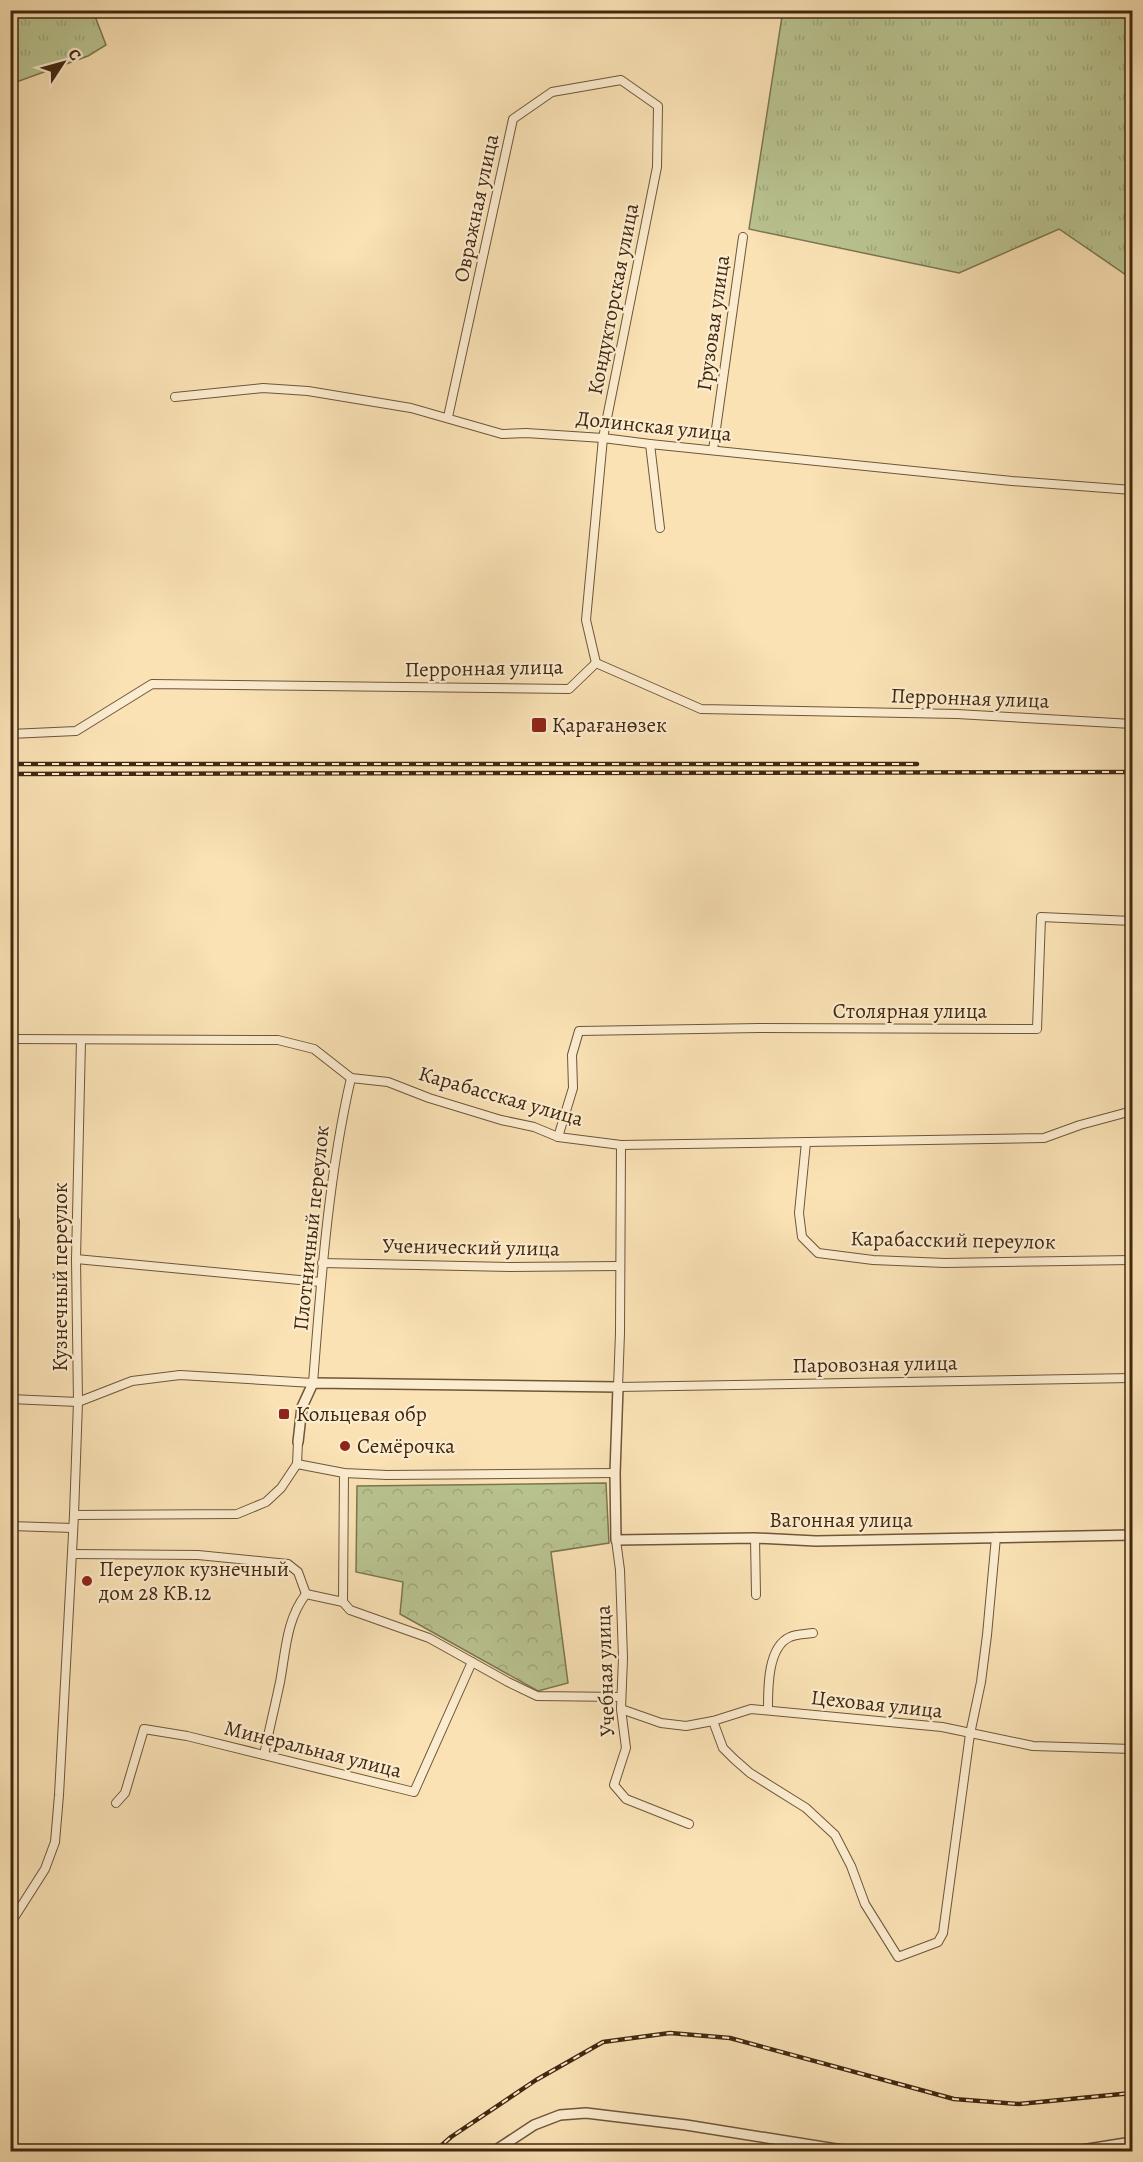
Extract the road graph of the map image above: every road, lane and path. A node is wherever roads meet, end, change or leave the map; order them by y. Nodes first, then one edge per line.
1 (657, 167) joint
2 (743, 237) dead end
3 (175, 397) dead end
4 (448, 417) junction
5 (603, 438) junction
6 (650, 444) junction
7 (713, 450) junction
8 (1132, 490) edge
9 (660, 528) dead end
10 (596, 663) junction
11 (1132, 724) edge
12 (10, 734) edge
13 (1132, 921) edge
14 (10, 1039) edge
15 (81, 1040) junction
16 (351, 1078) junction
17 (1132, 1111) edge
18 (558, 1137) junction
19 (806, 1142) junction
20 (621, 1144) junction
21 (15, 1221) dead end
22 (75, 1259) junction
23 (1132, 1260) edge
24 (322, 1263) junction
25 (619, 1266) junction
26 (321, 1282) junction
27 (1132, 1378) edge
28 (313, 1383) junction
29 (618, 1388) junction
30 (11, 1399) edge
31 (78, 1402) junction
32 (298, 1442) joint
33 (297, 1464) junction
34 (344, 1473) junction
35 (615, 1473) junction
36 (74, 1515) junction
37 (10, 1526) edge
38 (74, 1528) junction
39 (1132, 1535) edge
40 (755, 1538) junction
41 (996, 1538) junction
42 (616, 1540) junction
43 (72, 1554) junction
44 (306, 1594) junction
45 (756, 1595) dead end
46 (343, 1602) junction
47 (813, 1632) dead end
48 (472, 1662) junction
49 (621, 1697) junction
50 (621, 1709) junction
51 (768, 1710) junction
52 (713, 1721) junction
53 (970, 1734) junction
54 (1132, 1749) edge
55 (264, 1755) junction
56 (116, 1803) dead end
57 (689, 1824) dead end
58 (10, 1924) edge
59 (1132, 2142) edge
60 (493, 2151) edge
61 (855, 2151) edge
62 (1069, 2151) edge

1 - 4 street, Овражная улица
1 - 5 street, Кондукторская улица
2 - 7 street, Грузовая улица
3 - 4 street, Долинская улица
4 - 5 street, Долинская улица
5 - 6 street, Долинская улица
5 - 10 street, Кондукторская улица
6 - 7 street, Долинская улица
6 - 9 street
7 - 8 street, Долинская улица
10 - 11 street, Перронная улица
10 - 12 street, Перронная улица
13 - 18 street, Столярная улица
14 - 15 street
15 - 16 street
15 - 22 street, Кузнечный переулок
16 - 18 street, Карабасская улица
16 - 24 street, Плотничный переулок
17 - 19 street, Карабасская улица
18 - 20 street, Карабасская улица
19 - 20 street, Карабасская улица
19 - 23 street, Карабасский переулок
20 - 25 street
21 - 30 street
22 - 26 street
22 - 31 street, Кузнечный переулок
24 - 25 street, Ученический улица
24 - 26 street, Плотничный переулок
25 - 29 street
26 - 28 street, Плотничный переулок
27 - 29 street, Паровозная улица
28 - 29 street
28 - 31 street
28 - 32 street
29 - 35 street
30 - 31 street
31 - 36 street, Кузнечный переулок
32 - 33 street
33 - 34 street
33 - 36 street
34 - 35 street
34 - 46 street
35 - 42 street
36 - 38 street, Кузнечный переулок
37 - 38 street
38 - 43 street, Кузнечный переулок
39 - 41 street, Вагонная улица
40 - 41 street, Вагонная улица
40 - 42 street, Вагонная улица
40 - 45 street
41 - 53 street
42 - 49 street, Учебная улица
43 - 44 street
43 - 58 street, Кузнечный переулок
44 - 46 street
44 - 55 street
46 - 48 street
47 - 51 street
48 - 49 street
48 - 55 street, Минеральная улица
49 - 50 street, Учебная улица
50 - 52 street, Цеховая улица
50 - 57 street, Учебная улица
51 - 52 street, Цеховая улица
51 - 53 street, Цеховая улица
52 - 53 street
53 - 54 street, Цеховая улица
55 - 56 street, Минеральная улица
59 - 62 street
60 - 61 street

